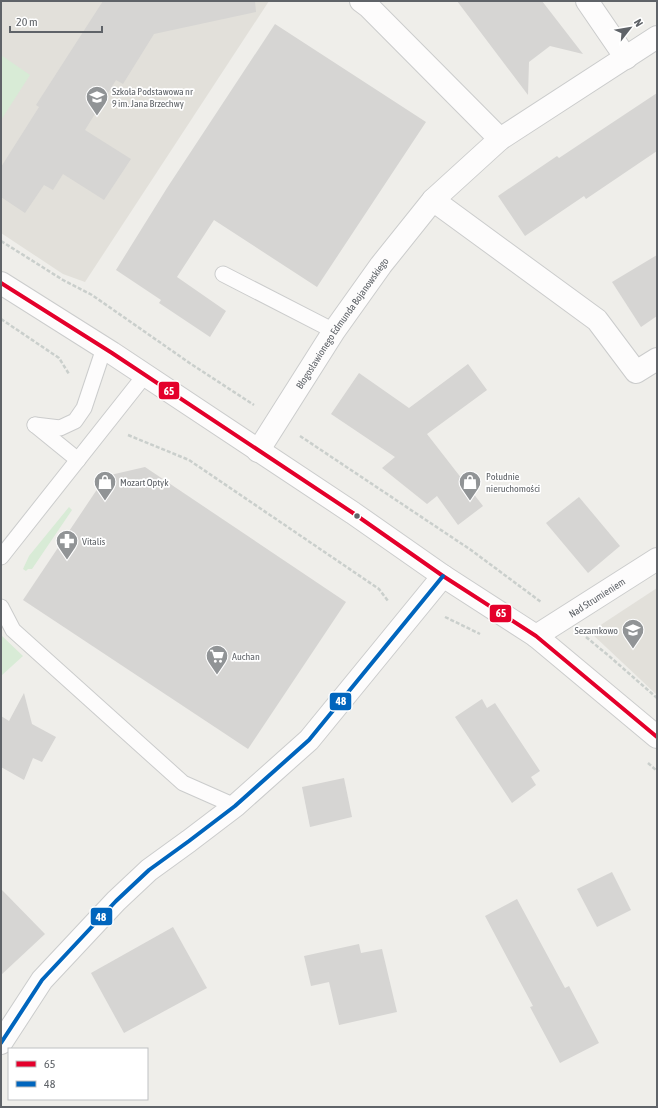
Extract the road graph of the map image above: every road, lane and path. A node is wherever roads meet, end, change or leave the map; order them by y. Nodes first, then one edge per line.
1 (361, 1) edge
2 (587, 1) edge
3 (657, 37) edge
4 (626, 58) junction
5 (500, 139) junction
6 (433, 200) junction
7 (1, 241) edge
8 (222, 274) dead end
9 (1, 282) edge
10 (1, 318) edge
11 (334, 331) junction
12 (104, 348) junction
13 (657, 359) edge
14 (145, 375) junction
15 (85, 404) junction
16 (109, 421) junction
17 (277, 421) junction
18 (258, 451) junction
19 (78, 460) junction
20 (1, 558) edge
21 (657, 559) edge
22 (443, 576) junction
23 (388, 606) dead end
24 (1, 607) edge
25 (410, 616) junction
26 (563, 619) junction
27 (482, 636) dead end
28 (536, 636) junction
29 (657, 698) edge
30 (657, 737) edge
31 (645, 761) dead end
32 (657, 771) edge
33 (235, 806) junction
34 (1, 1043) edge

1 - 5 street
2 - 4 street
3 - 4 street, Błogosławionego Edmunda Bojanowskiego
4 - 5 street, Błogosławionego Edmunda Bojanowskiego
5 - 6 street, Błogosławionego Edmunda Bojanowskiego
6 - 11 street, Błogosławionego Edmunda Bojanowskiego
6 - 13 street
7 - 17 path
8 - 11 lane
9 - 12 street
10 - 15 path
11 - 17 street, Błogosławionego Edmunda Bojanowskiego
12 - 14 street
12 - 15 lane
14 - 16 lane
14 - 18 street
15 - 19 lane
16 - 19 lane
16 - 23 path
17 - 18 street, Błogosławionego Edmunda Bojanowskiego
17 - 26 path
18 - 22 street
19 - 20 lane
21 - 26 street, Nad Strumieniem
22 - 25 street
22 - 28 street
24 - 33 lane
25 - 27 path
25 - 33 street
26 - 28 street, Nad Strumieniem
26 - 29 path
28 - 30 street
31 - 32 path
33 - 34 street

